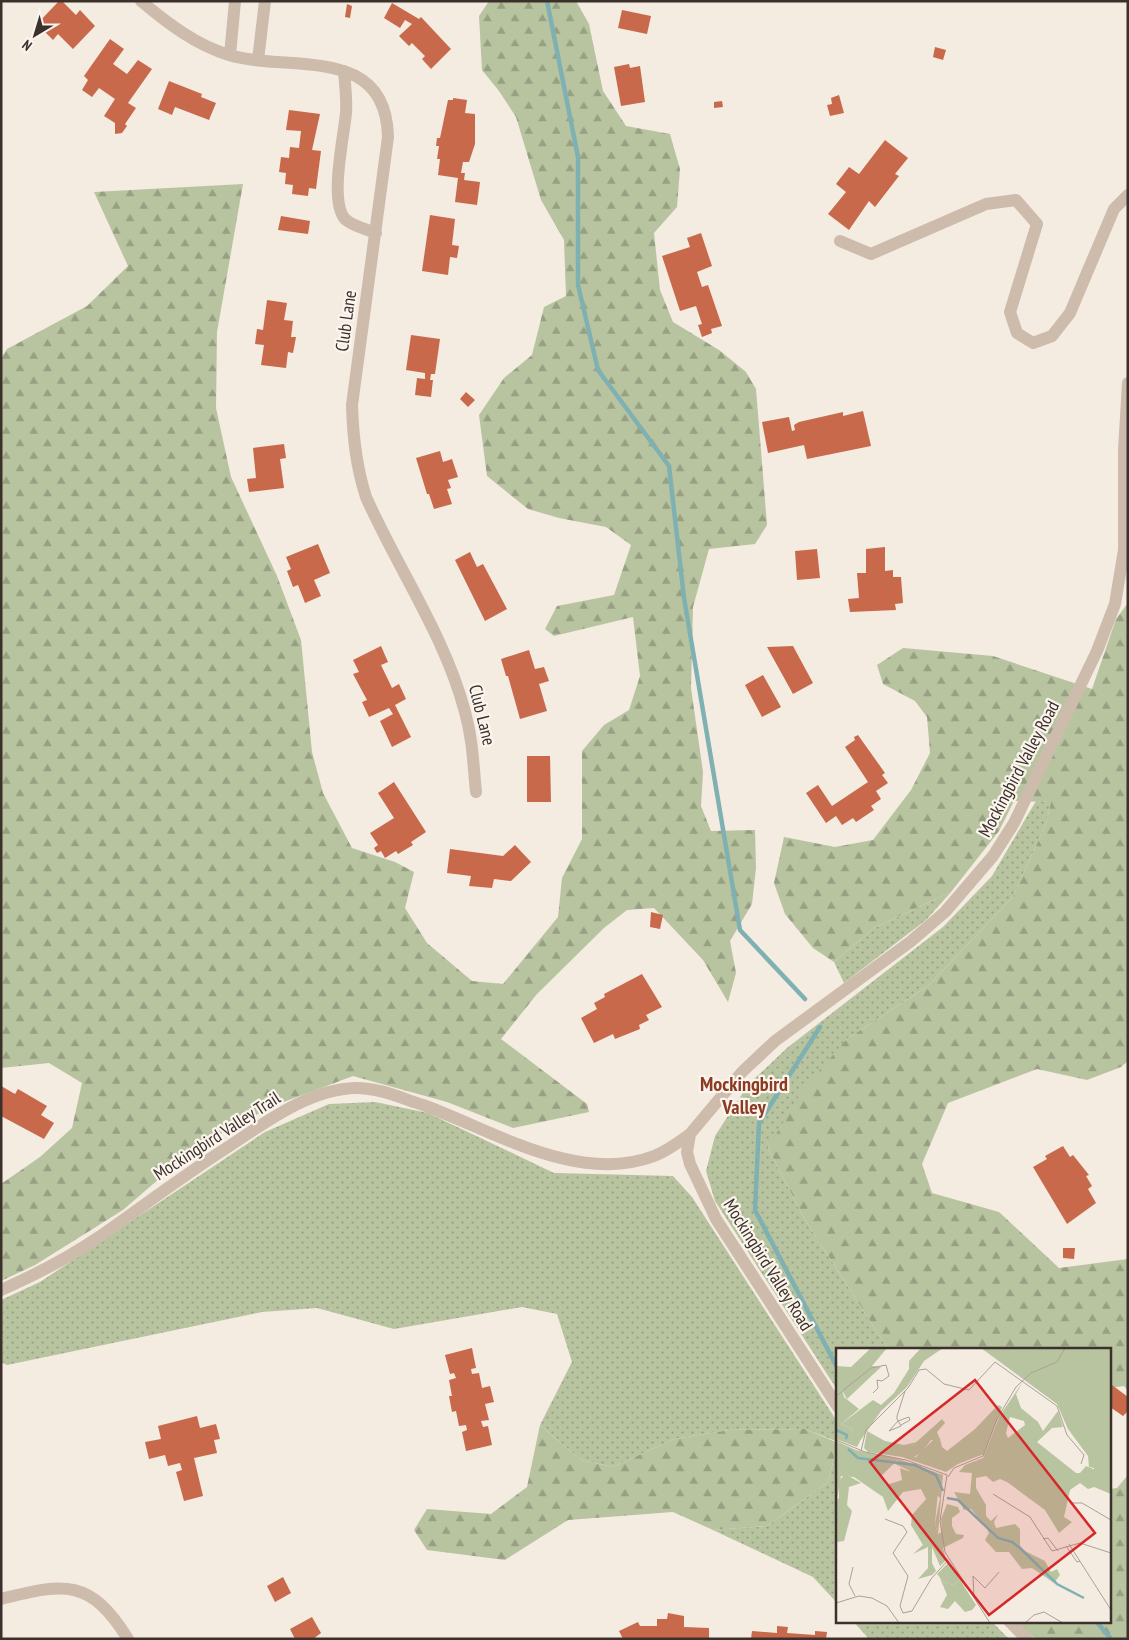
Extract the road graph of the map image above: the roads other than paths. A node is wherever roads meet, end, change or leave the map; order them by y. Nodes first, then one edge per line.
1 (141, 1) edge
2 (235, 1) edge
3 (265, 1) edge
4 (230, 55) junction
5 (258, 60) junction
6 (344, 71) junction
7 (1128, 195) edge
8 (376, 233) junction
9 (840, 241) dead end
10 (1128, 383) edge
11 (1124, 582) edge
12 (476, 792) dead end
13 (690, 1134) junction
14 (527, 1146) joint
15 (1, 1290) edge
16 (836, 1404) edge
17 (1, 1599) edge
18 (1010, 1622) edge
19 (128, 1639) edge
20 (1027, 1639) edge

1 - 4 street, Club Lane
2 - 4 street
3 - 5 street
4 - 5 street, Club Lane
5 - 6 street, Club Lane
6 - 8 street, Club Lane
6 - 8 street
7 - 9 street
8 - 12 street, Club Lane
10 - 11 street, Mockingbird Valley Road
11 - 13 street, Mockingbird Valley Road
13 - 14 street, Mockingbird Valley Road
13 - 16 street, Mockingbird Valley Road
14 - 15 street, Mockingbird Valley Trail
17 - 19 street
18 - 20 street

